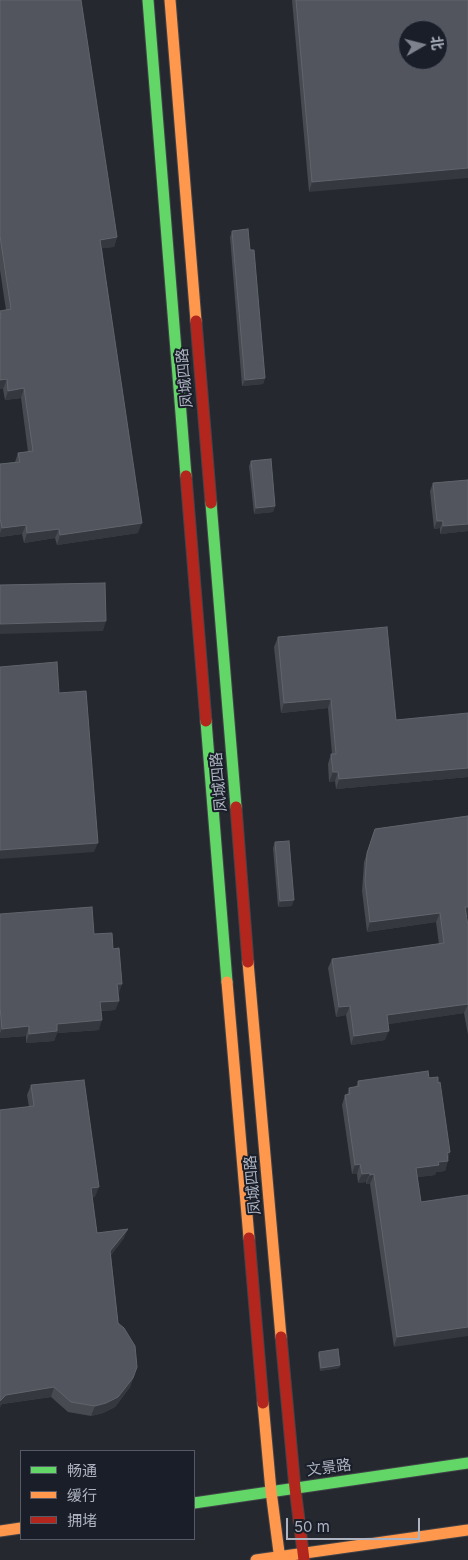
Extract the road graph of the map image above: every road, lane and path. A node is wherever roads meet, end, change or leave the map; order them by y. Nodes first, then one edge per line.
1 (148, 0) edge
2 (170, 0) edge
3 (468, 1463) edge
4 (295, 1488) junction
5 (271, 1491) junction
6 (195, 1502) edge
7 (20, 1528) edge
8 (468, 1530) edge
9 (0, 1531) edge
10 (303, 1557) edge
11 (280, 1558) edge
12 (256, 1560) edge

1 - 5 street, 凤城四路
2 - 4 street, 凤城四路
3 - 4 street, 文景路
4 - 5 street, 文景路
4 - 10 street, 凤城四路
5 - 6 street, 文景路
5 - 11 street, 凤城四路
7 - 9 street
8 - 10 street
10 - 11 street
11 - 12 street

